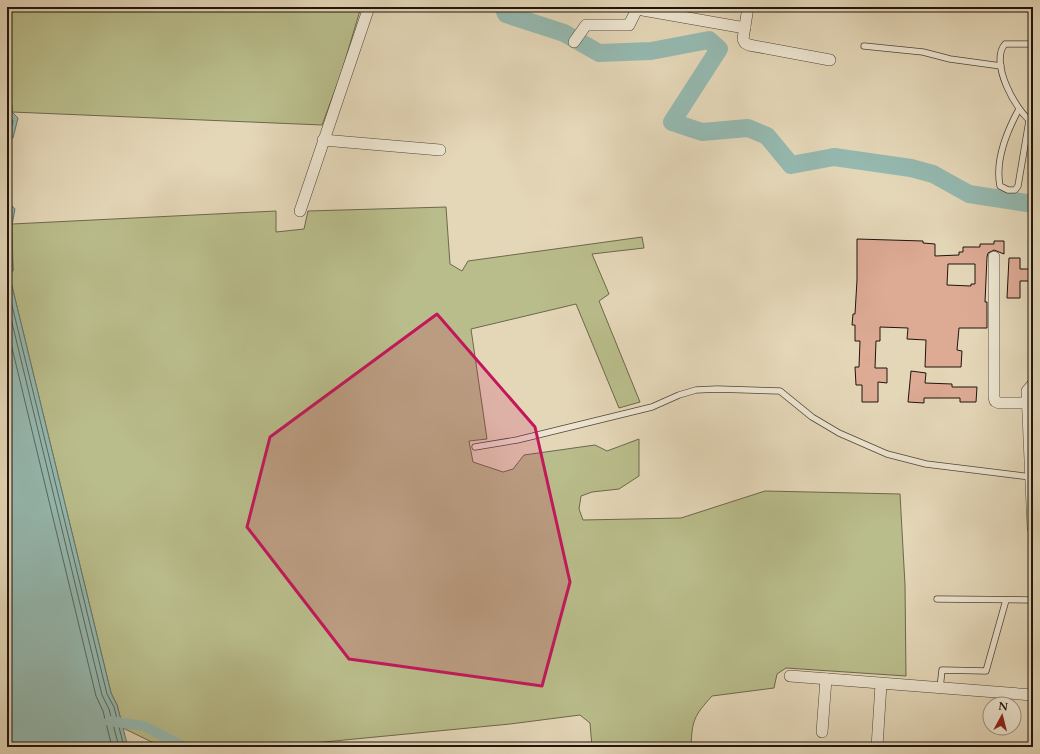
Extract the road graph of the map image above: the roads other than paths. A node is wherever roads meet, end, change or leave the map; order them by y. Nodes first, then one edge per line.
1 (369, 7) edge
2 (748, 7) edge
3 (745, 28) junction
4 (574, 42) dead end
5 (1033, 44) edge
6 (864, 46) dead end
7 (830, 60) dead end
8 (1001, 66) junction
9 (1019, 109) junction
10 (1031, 122) edge
11 (323, 140) junction
12 (440, 150) dead end
13 (300, 211) dead end
14 (994, 257) dead end
15 (1033, 384) edge
16 (1027, 403) junction
17 (475, 447) dead end
18 (1031, 477) junction
19 (1033, 528) edge
20 (937, 599) dead end
21 (1006, 600) junction
22 (1033, 600) edge
23 (790, 676) dead end
24 (826, 679) junction
25 (881, 684) junction
26 (940, 688) junction
27 (1033, 695) edge
28 (822, 732) dead end
29 (877, 747) edge

1 - 11 street
2 - 3 street
3 - 4 street
3 - 7 street
5 - 8 lane
6 - 8 lane
8 - 9 lane
9 - 10 lane
9 - 10 lane
11 - 12 street
11 - 13 street
14 - 16 street
15 - 16 street
16 - 18 street
17 - 18 lane
18 - 19 street
20 - 21 lane
21 - 22 lane
21 - 26 lane
23 - 24 street
24 - 25 street
24 - 28 street
25 - 26 street
25 - 29 street
26 - 27 street

